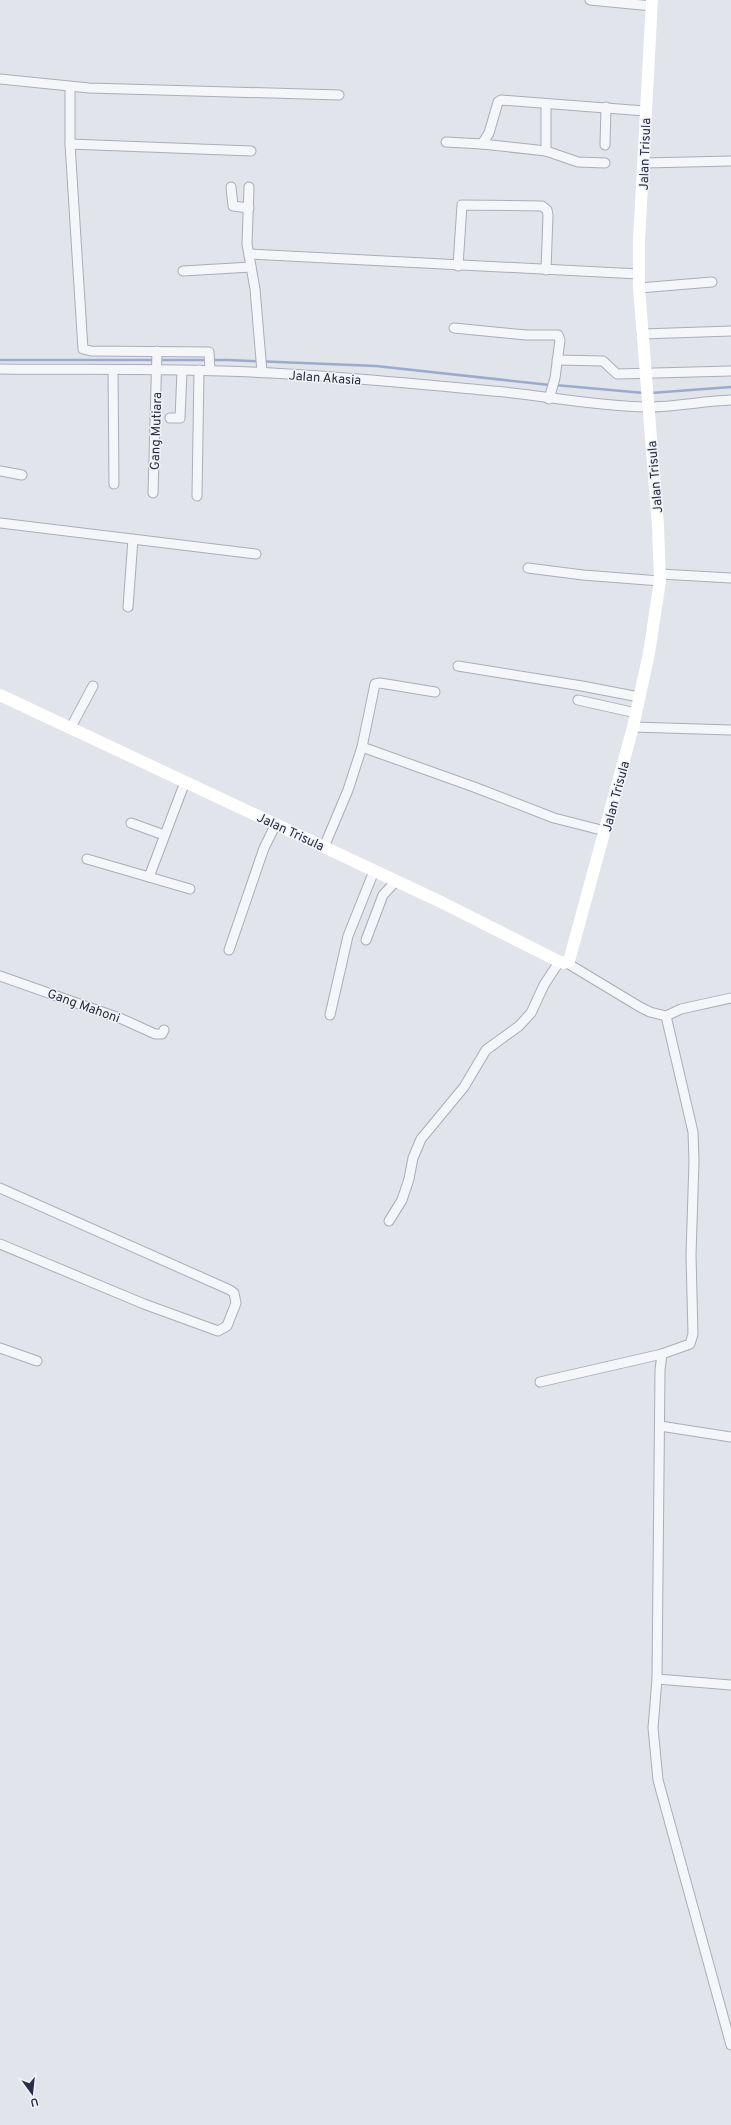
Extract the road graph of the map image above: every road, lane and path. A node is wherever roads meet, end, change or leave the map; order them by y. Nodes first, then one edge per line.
1 (590, 0) edge
2 (652, 3) edge
3 (0, 79) edge
4 (70, 87) junction
5 (339, 95) dead end
6 (546, 104) junction
7 (606, 107) junction
8 (645, 111) junction
9 (446, 142) dead end
10 (70, 144) junction
11 (482, 144) junction
12 (605, 145) dead end
13 (251, 151) dead end
14 (546, 151) junction
15 (731, 161) edge
16 (605, 163) dead end
17 (644, 163) junction
18 (231, 187) dead end
19 (249, 187) dead end
20 (248, 208) junction
21 (249, 254) junction
22 (458, 266) junction
23 (251, 267) junction
24 (546, 270) junction
25 (183, 271) dead end
26 (639, 274) junction
27 (712, 282) dead end
28 (639, 288) junction
29 (454, 328) dead end
30 (731, 331) edge
31 (642, 334) junction
32 (157, 351) junction
33 (557, 360) junction
34 (210, 368) junction
35 (0, 369) edge
36 (157, 369) junction
37 (113, 370) junction
38 (199, 370) junction
39 (182, 371) junction
40 (262, 371) junction
41 (731, 371) edge
42 (646, 374) junction
43 (549, 398) junction
44 (731, 400) edge
45 (648, 405) junction
46 (170, 418) dead end
47 (0, 471) edge
48 (22, 475) dead end
49 (114, 484) dead end
50 (153, 493) dead end
51 (197, 496) dead end
52 (0, 523) edge
53 (133, 539) junction
54 (256, 554) dead end
55 (528, 568) dead end
56 (660, 577) junction
57 (731, 578) edge
58 (128, 607) dead end
59 (458, 666) dead end
60 (94, 686) dead end
61 (435, 692) dead end
62 (0, 695) edge
63 (639, 697) junction
64 (578, 700) dead end
65 (636, 713) junction
66 (71, 727) junction
67 (633, 727) junction
68 (731, 730) edge
69 (362, 747) junction
70 (185, 782) junction
71 (132, 823) dead end
72 (276, 824) junction
73 (605, 831) junction
74 (164, 836) junction
75 (324, 847) junction
76 (87, 859) dead end
77 (374, 871) junction
78 (149, 877) junction
79 (396, 881) junction
80 (190, 889) dead end
81 (366, 940) dead end
82 (229, 950) dead end
83 (563, 962) junction
84 (0, 976) edge
85 (731, 998) edge
86 (330, 1015) dead end
87 (666, 1016) junction
88 (164, 1030) dead end
89 (1, 1191) edge
90 (388, 1221) dead end
91 (0, 1244) edge
92 (0, 1348) edge
93 (662, 1357) junction
94 (37, 1361) dead end
95 (540, 1382) dead end
96 (660, 1426) junction
97 (731, 1437) edge
98 (657, 1679) junction
99 (731, 1685) edge
100 (731, 2045) edge

1 - 2 street
2 - 8 street, Jalan Trisula
3 - 4 street
4 - 5 street
4 - 10 street
6 - 7 street
6 - 11 street
6 - 14 street
7 - 8 street
7 - 12 street
8 - 17 street, Jalan Trisula
9 - 11 street
10 - 13 street
10 - 32 street
11 - 14 street
14 - 16 street
15 - 17 street
17 - 26 street, Jalan Trisula
18 - 20 street
19 - 20 street
20 - 21 street
21 - 22 street
21 - 23 street
22 - 24 street
22 - 24 street
23 - 25 street
23 - 40 street
24 - 26 street
26 - 28 street, Jalan Trisula
27 - 28 street
28 - 31 street, Jalan Trisula
29 - 33 street
30 - 31 street
31 - 42 street, Jalan Trisula
32 - 34 street
32 - 36 street, Gang Mutiara
33 - 42 street
33 - 43 street
34 - 38 street, Jalan Akasia
34 - 40 street, Jalan Akasia
35 - 37 street, Jalan Akasia
36 - 37 street, Jalan Akasia
36 - 39 street, Jalan Akasia
36 - 50 street, Gang Mutiara
37 - 49 street
38 - 39 street, Jalan Akasia
38 - 51 street
39 - 46 street
40 - 43 street, Jalan Akasia
41 - 42 street
42 - 45 street, Jalan Trisula
43 - 45 street, Jalan Akasia
44 - 45 street, Jalan Akasia
45 - 56 street, Jalan Trisula
47 - 48 street
52 - 53 street
53 - 54 street
53 - 58 street
55 - 56 street
56 - 57 street
56 - 63 street, Jalan Trisula
59 - 63 street
60 - 66 street
61 - 69 street
62 - 66 street, Jalan Trisula
63 - 65 street, Jalan Trisula
64 - 65 street
65 - 67 street, Jalan Trisula
66 - 70 street, Jalan Trisula
67 - 68 street
67 - 73 street, Jalan Trisula
69 - 73 street
69 - 75 street
70 - 72 street, Jalan Trisula
70 - 74 street
71 - 74 street
72 - 75 street, Jalan Trisula
72 - 82 street
73 - 83 street, Jalan Trisula
74 - 78 street
75 - 77 street, Jalan Trisula
76 - 78 street
77 - 79 street, Jalan Trisula
77 - 86 street
78 - 80 street
79 - 81 street
79 - 83 street, Jalan Trisula
83 - 87 street
83 - 90 street
84 - 88 street, Gang Mahoni
85 - 87 street
87 - 93 street
89 - 91 street
92 - 94 street
93 - 95 street
93 - 96 street
96 - 97 street
96 - 98 street
98 - 99 street
98 - 100 street

